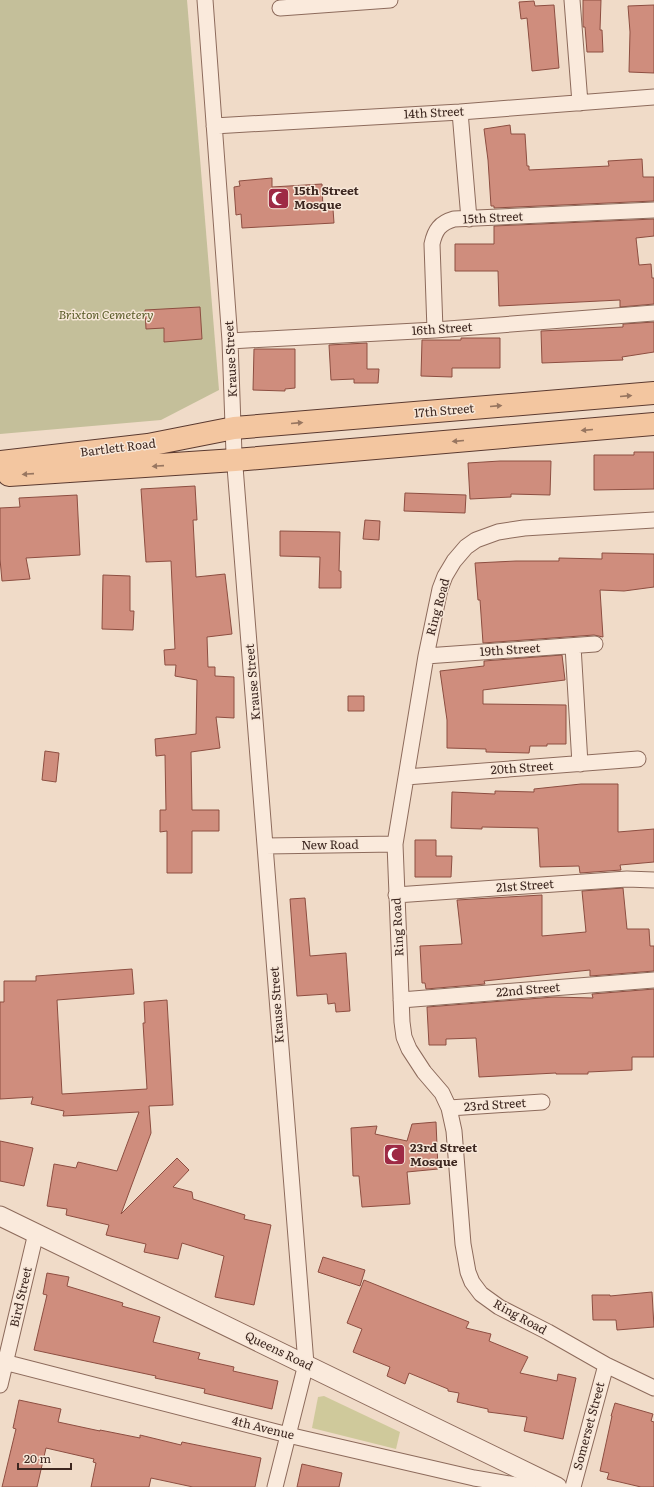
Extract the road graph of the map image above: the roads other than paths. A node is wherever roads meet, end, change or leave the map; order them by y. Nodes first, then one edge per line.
1 (205, 0) edge
2 (390, 0) edge
3 (572, 0) edge
4 (367, 1) edge
5 (280, 8) dead end
6 (654, 97) edge
7 (580, 103) junction
8 (460, 112) junction
9 (214, 126) junction
10 (654, 210) edge
11 (469, 219) junction
12 (654, 313) edge
13 (436, 330) junction
14 (230, 341) junction
15 (654, 393) edge
16 (654, 424) edge
17 (234, 428) junction
18 (235, 460) junction
19 (0, 462) edge
20 (0, 476) edge
21 (654, 520) edge
22 (595, 644) dead end
23 (573, 646) junction
24 (426, 656) junction
25 (638, 760) dead end
26 (580, 764) junction
27 (406, 777) junction
28 (395, 844) junction
29 (266, 846) junction
30 (654, 880) edge
31 (396, 895) junction
32 (654, 980) edge
33 (401, 1000) junction
34 (542, 1102) dead end
35 (449, 1108) junction
36 (0, 1216) edge
37 (36, 1233) junction
38 (3, 1362) edge
39 (306, 1364) junction
40 (606, 1365) junction
41 (0, 1385) edge
42 (654, 1388) edge
43 (288, 1435) junction
44 (275, 1487) edge
45 (528, 1487) edge
46 (557, 1487) edge
47 (573, 1487) edge

1 - 9 street, Krause Street
2 - 4 street
3 - 7 street
4 - 5 street
6 - 7 street, 14th Street
7 - 8 street, 14th Street
8 - 9 street, 14th Street
8 - 11 street
9 - 14 street, Krause Street
10 - 11 street, 15th Street
11 - 13 street, 15th Street
12 - 13 street, 16th Street
13 - 14 street, 16th Street
14 - 17 street, Krause Street
17 -> 15 main road, 17th Street
16 -> 18 main road
17 - 18 street, Krause Street
17 - 19 main road, Bartlett Road
18 -> 20 main road, Bartlett Road
18 - 29 street, Krause Street
21 - 24 street, Ring Road
22 - 23 street, 19th Street
23 - 24 street, 19th Street
23 - 26 street
24 - 27 street, Ring Road
25 - 26 street, 20th Street
26 - 27 street, 20th Street
27 - 28 street, Ring Road
28 - 29 street, New Road
28 - 31 street, Ring Road
29 - 39 street, Krause Street
30 - 31 street, 21st Street
31 - 33 street, Ring Road
32 - 33 street, 22nd Street
33 - 35 street, Ring Road
34 - 35 street, 23rd Street
35 - 40 street, Ring Road
36 - 37 street, Queens Road
37 - 38 street, Bird Street
37 - 39 street, Queens Road
38 - 41 street, Bird Street
38 - 43 street, 4th Avenue
39 - 43 street, Krause Street
39 - 46 street, Queens Road
40 - 42 street, Ring Road
40 - 47 street, Somerset Street
43 - 44 street, Krause Street
43 - 45 street, 4th Avenue

